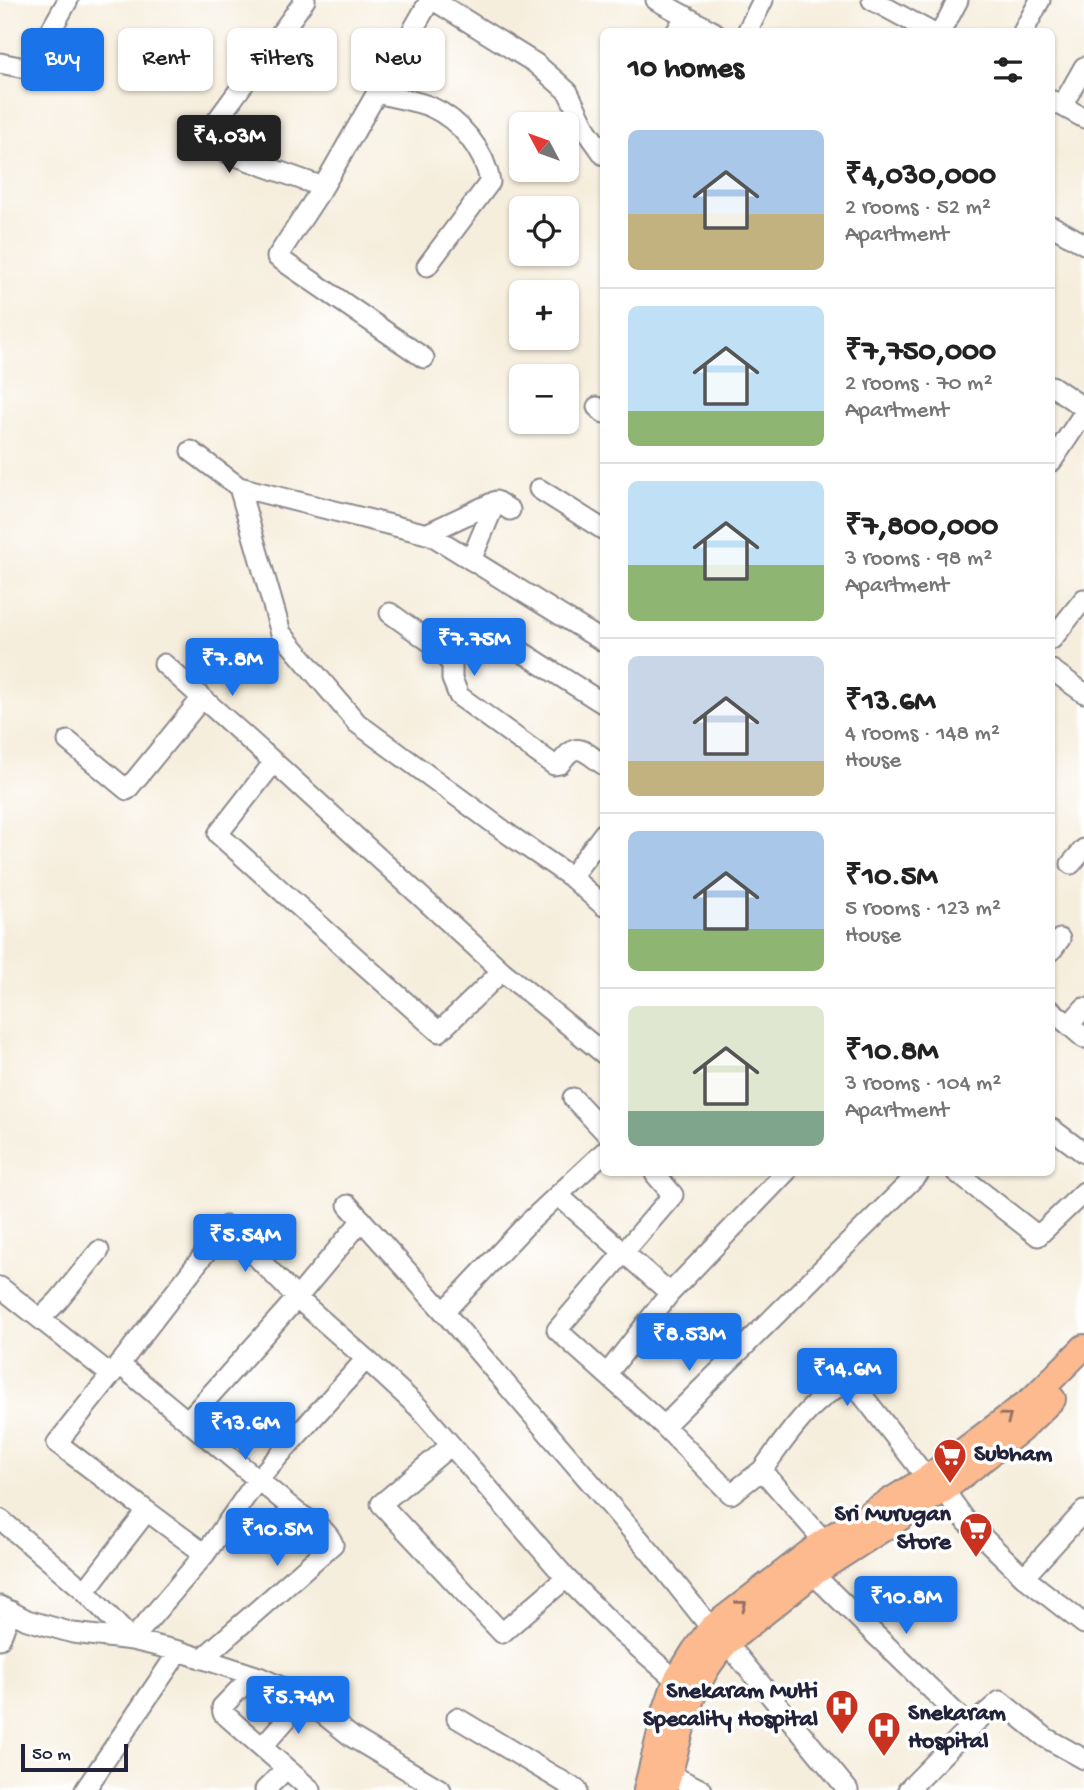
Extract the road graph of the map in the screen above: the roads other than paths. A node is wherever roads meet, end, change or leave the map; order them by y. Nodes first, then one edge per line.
1 (68, 0) edge
2 (305, 0) edge
3 (432, 0) edge
4 (656, 0) edge
5 (764, 0) edge
6 (874, 0) edge
7 (958, 0) edge
8 (1040, 0) edge
9 (681, 24) edge
10 (749, 28) edge
11 (924, 28) edge
12 (943, 28) edge
13 (1025, 28) edge
14 (0, 63) edge
15 (1084, 67) edge
16 (377, 93) junction
17 (1057, 103) edge
18 (1084, 118) edge
19 (600, 149) edge
20 (323, 187) junction
21 (1055, 228) edge
22 (1084, 244) edge
23 (427, 266) dead end
24 (424, 359) dead end
25 (1055, 388) edge
26 (1084, 411) edge
27 (191, 450) dead end
28 (1055, 456) edge
29 (239, 486) junction
30 (539, 489) dead end
31 (600, 527) edge
32 (426, 534) junction
33 (471, 560) junction
34 (1084, 599) edge
35 (390, 613) dead end
36 (1055, 635) edge
37 (600, 640) edge
38 (511, 645) dead end
39 (164, 664) dead end
40 (1055, 672) edge
41 (1084, 693) edge
42 (202, 698) junction
43 (600, 701) edge
44 (68, 741) dead end
45 (274, 762) junction
46 (600, 762) edge
47 (600, 839) edge
48 (571, 877) junction
49 (600, 902) edge
50 (502, 971) junction
51 (1084, 1008) edge
52 (1055, 1013) edge
53 (1069, 1025) junction
54 (1084, 1038) edge
55 (600, 1052) edge
56 (573, 1098) dead end
57 (600, 1126) edge
58 (1055, 1131) edge
59 (1084, 1153) edge
60 (600, 1156) edge
61 (657, 1176) edge
62 (782, 1176) edge
63 (916, 1176) edge
64 (961, 1176) edge
65 (1084, 1192) edge
66 (559, 1196) junction
67 (348, 1205) dead end
68 (362, 1220) junction
69 (99, 1251) dead end
70 (622, 1252) junction
71 (0, 1287) edge
72 (670, 1293) junction
73 (297, 1298) junction
74 (444, 1312) junction
75 (41, 1318) junction
76 (1084, 1347) edge
77 (366, 1359) junction
78 (1084, 1369) edge
79 (115, 1370) junction
80 (607, 1374) junction
81 (188, 1420) junction
82 (664, 1426) junction
83 (451, 1445) junction
84 (762, 1470) junction
85 (258, 1479) junction
86 (935, 1484) junction
87 (146, 1511) junction
88 (1084, 1511) edge
89 (0, 1519) edge
90 (824, 1541) junction
91 (205, 1554) junction
92 (813, 1574) junction
93 (1024, 1577) junction
94 (566, 1578) junction
95 (85, 1591) junction
96 (5, 1609) edge
97 (1084, 1624) edge
98 (719, 1636) junction
99 (0, 1639) edge
100 (132, 1640) junction
101 (179, 1651) junction
102 (202, 1659) junction
103 (253, 1675) junction
104 (676, 1680) junction
105 (303, 1699) junction
106 (457, 1718) dead end
107 (970, 1727) junction
108 (262, 1747) junction
109 (1084, 1759) edge
110 (286, 1769) junction
111 (667, 1782) edge
112 (85, 1790) edge
113 (265, 1790) edge
114 (311, 1790) edge
115 (441, 1790) edge
116 (577, 1790) edge
117 (646, 1790) edge
118 (702, 1790) edge
119 (848, 1790) edge
120 (908, 1790) edge

1 - 14 street
2 - 20 street
3 - 16 street
3 - 19 street
4 - 9 street
5 - 10 street
6 - 11 street
7 - 12 street
8 - 13 street
15 - 17 street
16 - 20 street
16 - 23 street
17 - 18 street
20 - 24 street
21 - 22 street
25 - 26 street
26 - 28 street
27 - 29 street
29 - 32 street
29 - 48 street
30 - 31 street
32 - 33 street
32 - 33 street
33 - 37 street
34 - 36 street
35 - 46 street
38 - 43 street
39 - 42 street
40 - 41 street
42 - 44 street
42 - 45 street
45 - 50 street
45 - 50 street
47 - 48 street
48 - 49 street
50 - 55 street
51 - 53 street
52 - 53 street
53 - 54 street
56 - 57 street
58 - 59 street
60 - 66 street
61 - 70 street
62 - 72 street
63 - 82 street
64 - 65 street
66 - 70 street
66 - 74 street
67 - 68 street
68 - 73 street
68 - 74 street
69 - 75 street
70 - 72 street
70 - 80 street
71 - 75 street
72 - 80 street
73 - 77 street
73 - 79 street
73 - 81 street
74 - 98 street
75 - 79 street
86 -> 76 main road
77 - 83 street
77 - 85 street
78 - 86 main road
79 - 81 street
79 - 87 street
80 - 82 street
81 - 85 street
82 - 84 street
83 - 94 street
83 - 94 street
84 - 86 street
84 - 90 street
85 - 91 street
85 - 102 street
86 - 90 main road
86 - 92 main road
86 - 93 street
87 - 91 street
87 - 95 street
88 - 93 street
89 - 95 street
98 -> 90 main road
91 - 100 street
92 - 98 main road
92 - 107 street
93 - 97 street
94 - 104 street
95 - 100 street
96 - 99 street
96 - 100 street
98 - 104 main road
98 - 111 main road
98 - 119 street
100 - 101 street
101 - 102 street
101 - 112 street
102 - 103 street
103 - 105 street
103 - 108 street
104 - 117 main road
105 - 108 street
105 - 115 street
106 - 116 street
107 - 109 street
107 - 120 street
108 - 110 street
110 - 113 street
110 - 114 street
111 - 118 street

